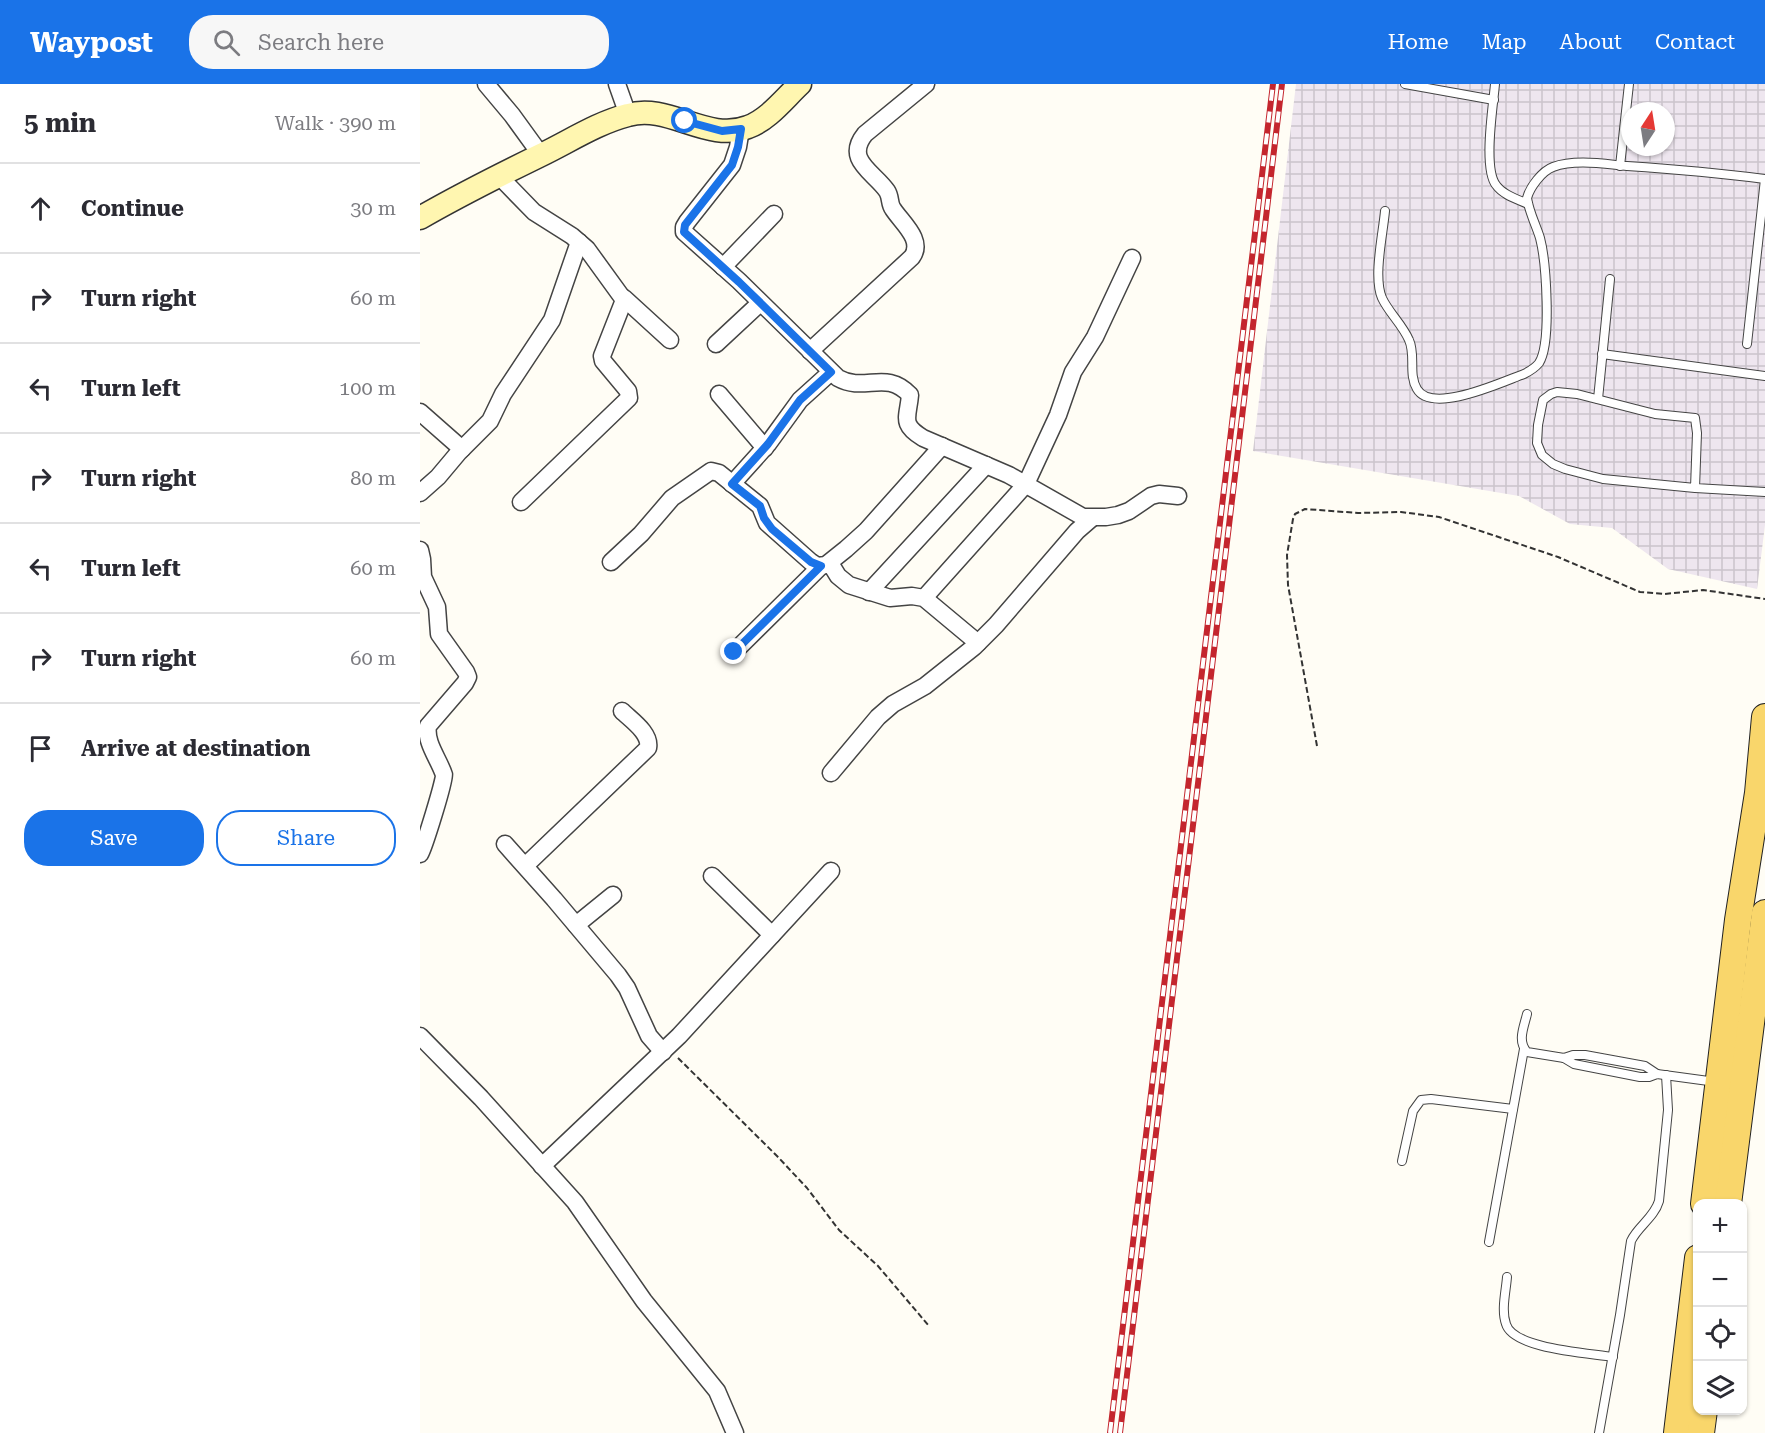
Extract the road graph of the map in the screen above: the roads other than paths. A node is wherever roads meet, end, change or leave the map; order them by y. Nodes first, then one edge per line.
1 (486, 84) edge
2 (617, 84) edge
3 (800, 84) edge
4 (926, 84) edge
5 (1405, 84) edge
6 (1495, 84) edge
7 (1629, 84) edge
8 (1494, 100) junction
9 (628, 115) junction
10 (741, 129) junction
11 (541, 155) junction
12 (1620, 166) junction
13 (498, 175) junction
14 (1765, 179) edge
15 (1528, 204) junction
16 (1385, 211) dead end
17 (774, 214) dead end
18 (420, 218) edge
19 (579, 242) junction
20 (1132, 258) dead end
21 (723, 267) junction
22 (1610, 279) dead end
23 (624, 298) junction
24 (760, 303) junction
25 (670, 340) dead end
26 (716, 344) dead end
27 (1747, 344) dead end
28 (810, 351) junction
29 (1602, 354) junction
30 (831, 372) junction
31 (1765, 376) edge
32 (719, 394) dead end
33 (1598, 399) junction
34 (420, 412) edge
35 (942, 446) junction
36 (765, 448) junction
37 (462, 449) junction
38 (986, 465) junction
39 (732, 484) junction
40 (1026, 484) junction
41 (1695, 488) junction
42 (1765, 492) edge
43 (420, 493) edge
44 (1178, 496) dead end
45 (521, 502) dead end
46 (1092, 518) junction
47 (420, 550) edge
48 (611, 562) dead end
49 (825, 565) junction
50 (869, 592) junction
51 (924, 598) junction
52 (978, 643) junction
53 (734, 652) dead end
54 (622, 711) dead end
55 (1765, 717) edge
56 (426, 722) edge
57 (831, 773) dead end
58 (505, 844) dead end
59 (420, 854) edge
60 (525, 866) junction
61 (831, 871) dead end
62 (712, 876) dead end
63 (613, 895) dead end
64 (1765, 913) edge
65 (576, 925) junction
66 (772, 935) junction
67 (1527, 1014) dead end
68 (420, 1036) edge
69 (1756, 1047) edge
70 (1524, 1049) junction
71 (665, 1050) junction
72 (1662, 1074) junction
73 (1718, 1083) junction
74 (1513, 1109) junction
75 (1402, 1161) dead end
76 (542, 1166) junction
77 (1704, 1199) edge
78 (1729, 1199) edge
79 (1489, 1242) dead end
80 (1507, 1277) dead end
81 (1693, 1300) edge
82 (1613, 1357) junction
83 (1695, 1415) edge
84 (1703, 1415) edge
85 (735, 1433) edge
86 (1599, 1433) edge
87 (1677, 1433) edge
88 (1693, 1433) edge
89 (1701, 1433) edge

1 - 11 street
2 - 9 street
3 - 10 street
4 - 28 street
5 - 8 lane
6 - 8 lane
7 - 12 lane
8 - 15 lane
9 - 10 street
9 - 11 street
10 - 21 street
11 - 13 street
12 - 14 lane
12 - 15 lane
13 - 18 street
13 - 19 street
14 - 27 lane
15 - 16 lane
17 - 21 street
19 - 23 street
19 - 37 street
20 - 40 street
21 - 24 street
22 - 29 lane
23 - 25 street
23 - 45 street
24 - 26 street
24 - 28 street
28 - 30 street
29 - 31 lane
29 - 33 lane
30 - 35 street
30 - 36 street
32 - 36 street
33 - 41 lane
33 - 41 lane
34 - 37 street
35 - 38 street
35 - 49 street
36 - 39 street
37 - 43 street
38 - 40 street
38 - 50 street
39 - 48 street
39 - 49 street
40 - 46 street
40 - 51 street
41 - 42 lane
44 - 46 street
46 - 52 street
47 - 56 street
49 - 50 street
49 - 53 street
50 - 51 street
51 - 52 street
52 - 57 street
54 - 60 street
55 - 73 main road
56 - 59 street
58 - 60 street
60 - 65 street
61 - 66 street
62 - 66 street
63 - 65 street
64 - 69 main road
65 - 71 street
66 - 71 street
67 - 70 lane
68 - 76 street
69 - 78 main road
70 - 72 lane
70 - 74 lane
71 - 76 street
72 - 73 lane
72 - 82 lane
73 - 77 main road
74 - 75 lane
74 - 79 lane
76 - 85 street
80 - 82 lane
81 - 87 main road
82 - 86 lane
83 - 88 main road
84 - 89 main road

